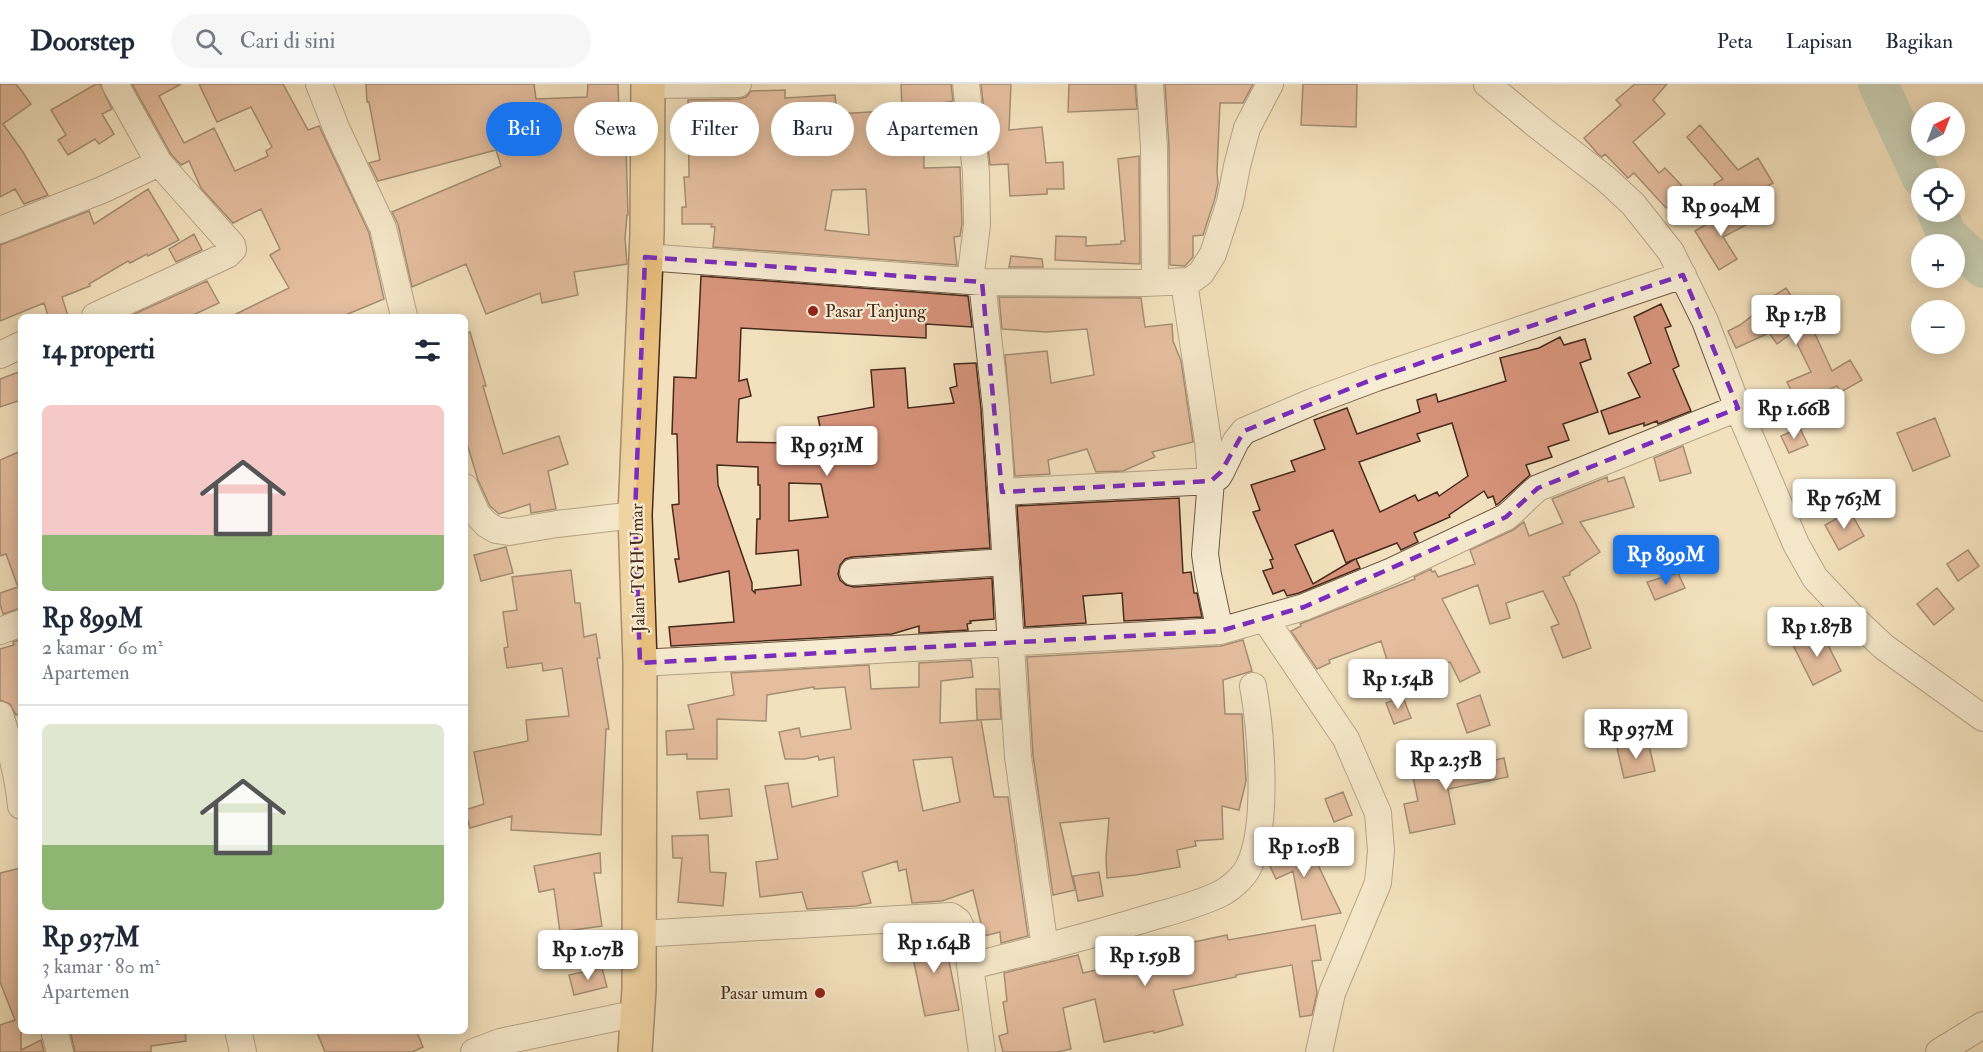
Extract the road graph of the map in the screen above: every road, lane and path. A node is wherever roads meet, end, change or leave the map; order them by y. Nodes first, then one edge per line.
1 (115, 84) edge
2 (319, 84) edge
3 (738, 84) edge
4 (966, 84) edge
5 (1150, 84) edge
6 (1270, 84) edge
7 (1487, 84) edge
8 (648, 85) edge
9 (159, 164) junction
10 (0, 230) edge
11 (645, 257) junction
12 (1683, 275) junction
13 (976, 282) junction
14 (1155, 282) junction
15 (1184, 282) junction
16 (99, 314) edge
17 (404, 314) edge
18 (18, 346) edge
19 (0, 355) edge
20 (1738, 408) junction
21 (1211, 480) junction
22 (1002, 492) junction
23 (468, 494) edge
24 (635, 515) junction
25 (1006, 562) junction
26 (853, 572) dead end
27 (18, 624) edge
28 (1243, 625) junction
29 (0, 631) edge
30 (1011, 643) junction
31 (640, 663) junction
32 (1253, 686) dead end
33 (0, 716) edge
34 (1983, 718) edge
35 (16, 744) edge
36 (18, 771) edge
37 (639, 934) junction
38 (1045, 948) junction
39 (971, 966) junction
40 (638, 1013) junction
41 (1983, 1025) edge
42 (55, 1034) edge
43 (239, 1034) edge
44 (60, 1052) edge
45 (243, 1052) edge
46 (474, 1052) edge
47 (635, 1052) edge
48 (982, 1052) edge
49 (1318, 1052) edge
50 (1939, 1052) edge

1 - 9 street
2 - 17 street
3 - 8 street
4 - 13 street
5 - 14 street
6 - 15 street
7 - 12 street
8 - 11 main road, Jalan TGH Umar
9 - 10 street
9 - 16 street
11 - 13 street
11 - 24 main road, Jalan TGH Umar
12 - 20 street
12 - 21 street
13 - 14 street
13 - 22 street
14 - 15 street
15 - 21 street
18 - 19 street
20 - 28 street
20 - 34 street
21 - 22 street
21 - 28 street
22 - 25 street
23 - 24 street
24 - 31 main road, Jalan TGH Umar
25 - 26 street
25 - 30 street
27 - 29 street
28 - 30 street
28 - 49 street
30 - 31 street
30 - 38 street
31 - 37 main road, Jalan TGH Umar
32 - 38 street
33 - 35 street
35 - 36 street
37 - 39 street
37 - 40 main road, Jalan TGH Umar
38 - 39 street
39 - 48 street
40 - 46 street
40 - 47 main road, Jalan TGH Umar
41 - 50 street
42 - 44 street
43 - 45 street

